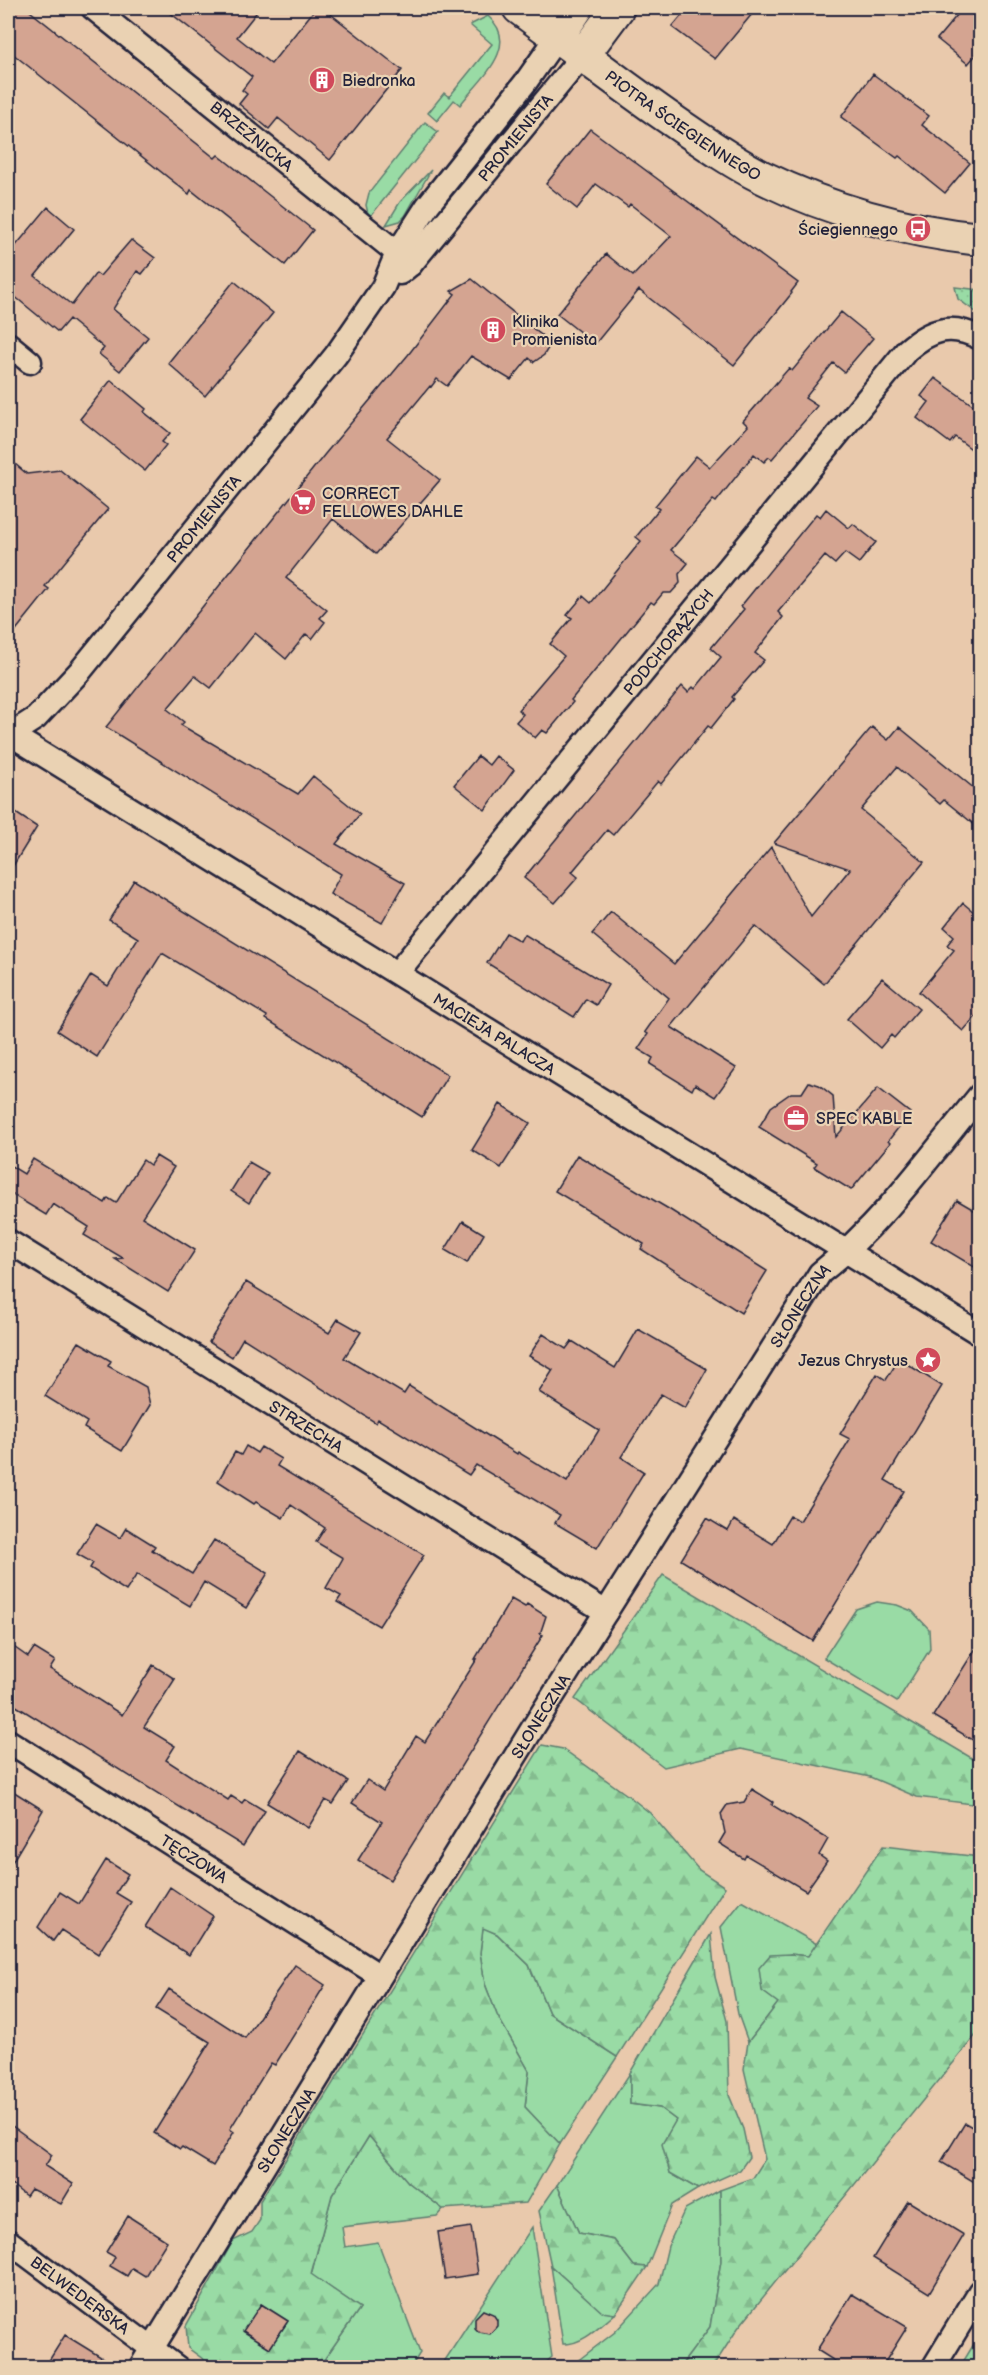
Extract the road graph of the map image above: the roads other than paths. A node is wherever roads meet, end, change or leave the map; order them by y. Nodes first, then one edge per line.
1 (93, 8) edge
2 (519, 8) edge
3 (577, 8) edge
4 (618, 8) edge
5 (558, 36) junction
6 (583, 55) junction
7 (981, 239) edge
8 (404, 259) junction
9 (981, 338) edge
10 (8, 344) edge
11 (30, 362) dead end
12 (8, 734) edge
13 (396, 973) junction
14 (981, 1095) edge
15 (8, 1241) edge
16 (847, 1252) junction
17 (981, 1334) edge
18 (606, 1612) junction
19 (8, 1741) edge
20 (380, 1976) junction
21 (8, 2241) edge
22 (981, 2290) edge
23 (146, 2358) edge
24 (178, 2367) edge
25 (933, 2367) edge

1 - 8 street, BRZEŹNICKA
2 - 5 street, PIOTRA ŚCIEGIENNEGO
3 - 5 street, PROMIENISTA
4 - 6 street, PROMIENISTA
5 - 6 street, PIOTRA ŚCIEGIENNEGO
5 - 8 street, PROMIENISTA
6 - 7 street, PIOTRA ŚCIEGIENNEGO
6 - 8 street, PROMIENISTA
8 - 12 street, PROMIENISTA
9 - 13 street, PODCHORĄŻYCH
10 - 11 street
12 - 13 street, MACIEJA PALACZA
13 - 16 street, MACIEJA PALACZA
14 - 16 street, SŁONECZNA
15 - 18 street, STRZECHA
16 - 17 street, MACIEJA PALACZA
16 - 18 street, SŁONECZNA
18 - 20 street, SŁONECZNA
19 - 20 street, TĘCZOWA
20 - 23 street, SŁONECZNA
21 - 23 street, BELWEDERSKA
22 - 25 street
23 - 24 street, BELWEDERSKA

